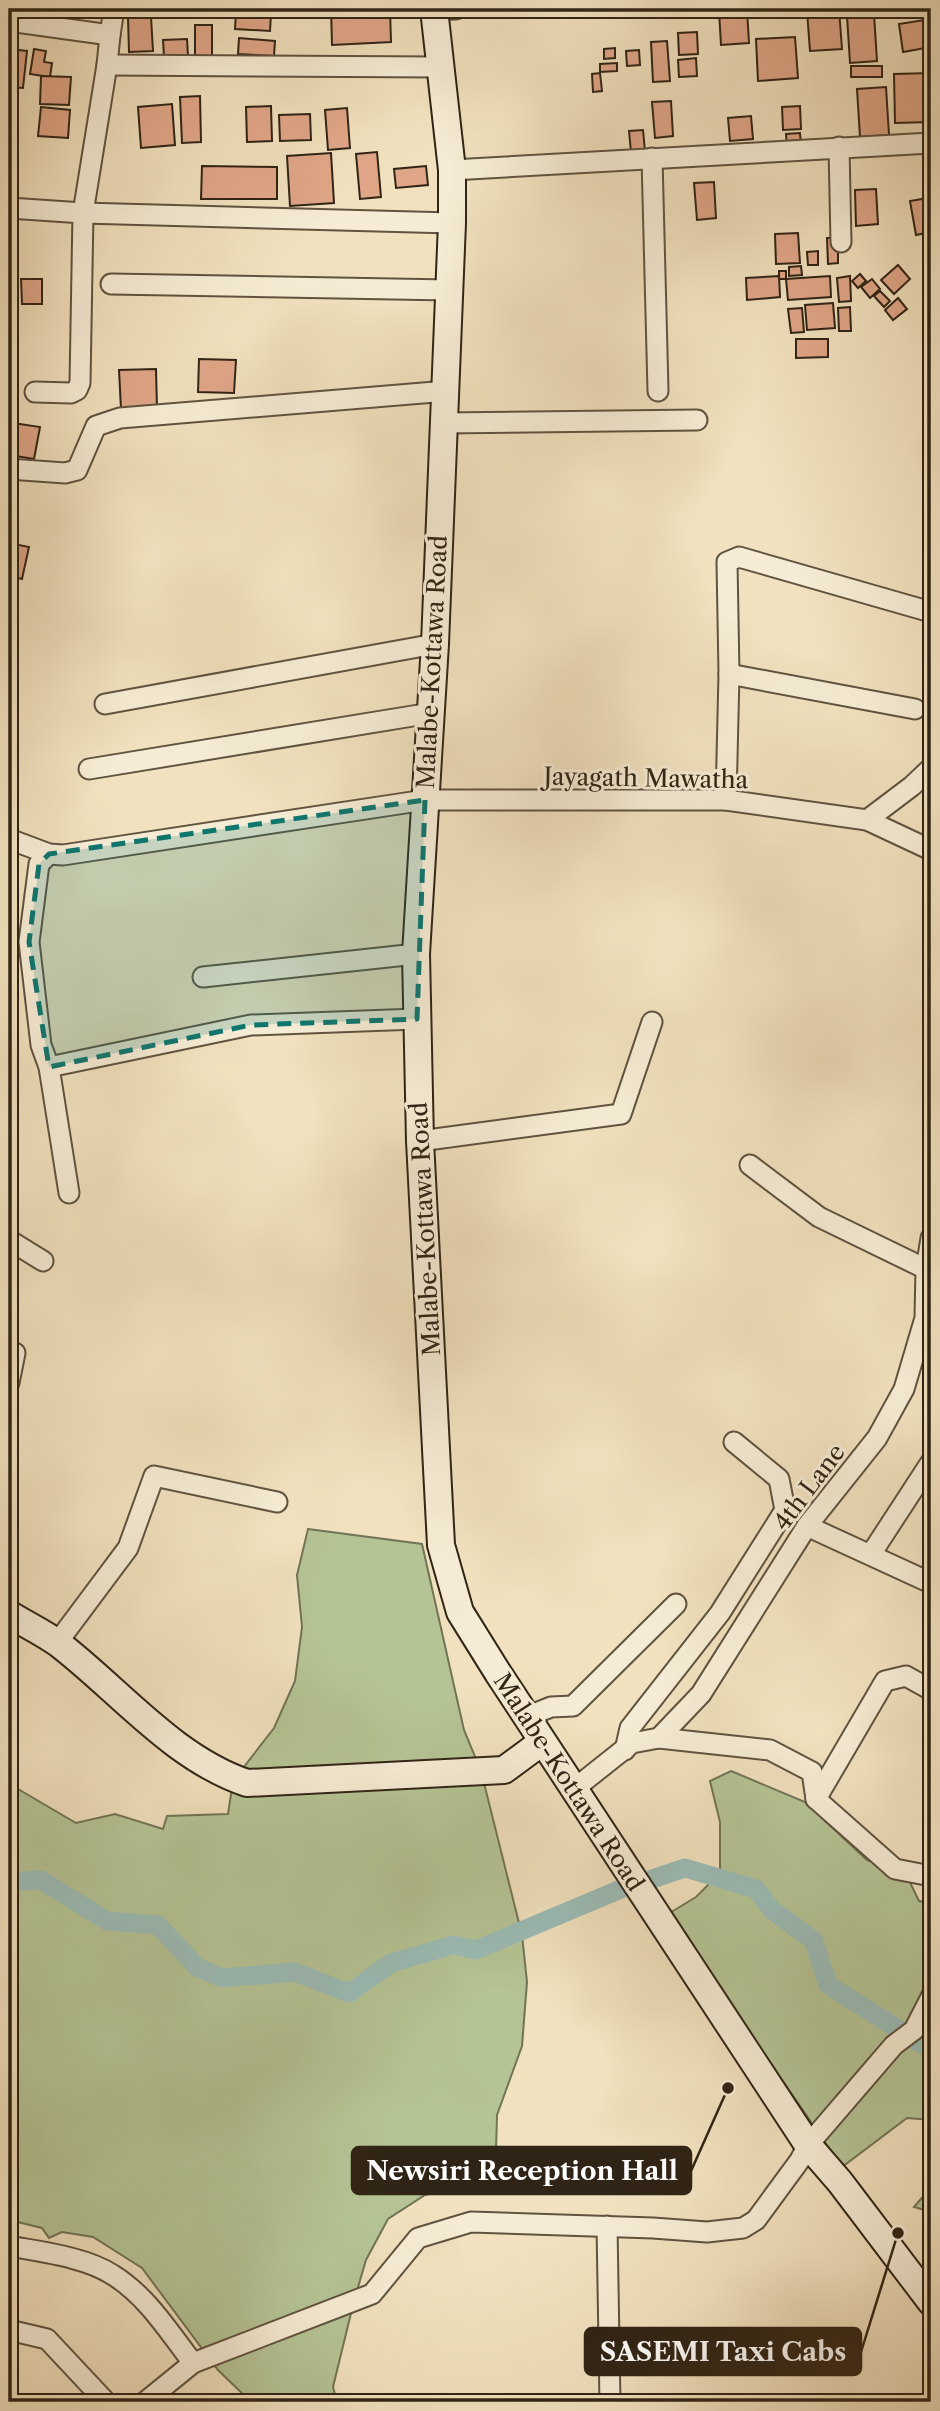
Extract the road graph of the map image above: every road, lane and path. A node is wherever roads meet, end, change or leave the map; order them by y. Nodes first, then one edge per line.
1 (114, 9) edge
2 (434, 9) edge
3 (456, 9) edge
4 (9, 21) edge
5 (110, 35) junction
6 (107, 65) junction
7 (440, 67) junction
8 (931, 143) edge
9 (839, 147) junction
10 (652, 158) junction
11 (452, 170) junction
12 (9, 208) edge
13 (83, 213) junction
14 (452, 223) junction
15 (841, 242) dead end
16 (111, 284) dead end
17 (449, 290) junction
18 (447, 391) junction
19 (658, 391) dead end
20 (34, 392) dead end
21 (697, 420) dead end
22 (443, 423) junction
23 (9, 469) edge
24 (931, 612) edge
25 (435, 644) junction
26 (729, 674) junction
27 (105, 704) dead end
28 (915, 709) dead end
29 (431, 713) junction
30 (931, 768) edge
31 (89, 769) dead end
32 (425, 800) junction
33 (726, 800) junction
34 (867, 820) junction
35 (9, 839) edge
36 (931, 850) edge
37 (49, 854) junction
38 (416, 954) junction
39 (204, 977) dead end
40 (417, 1019) junction
41 (652, 1022) dead end
42 (49, 1067) junction
43 (420, 1141) junction
44 (750, 1165) dead end
45 (68, 1194) dead end
46 (931, 1238) edge
47 (9, 1240) edge
48 (43, 1261) dead end
49 (926, 1269) junction
50 (15, 1353) dead end
51 (9, 1383) edge
52 (734, 1442) dead end
53 (931, 1462) edge
54 (277, 1502) dead end
55 (807, 1526) junction
56 (871, 1553) junction
57 (931, 1583) edge
58 (676, 1604) dead end
59 (9, 1614) edge
60 (57, 1643) junction
61 (931, 1690) edge
62 (526, 1717) junction
63 (659, 1738) junction
64 (542, 1742) junction
65 (625, 1750) junction
66 (574, 1789) junction
67 (816, 1799) junction
68 (931, 1876) edge
69 (931, 1997) edge
70 (808, 2145) junction
71 (607, 2226) junction
72 (9, 2246) edge
73 (931, 2302) edge
74 (9, 2330) edge
75 (193, 2363) junction
76 (106, 2402) edge
77 (145, 2402) edge
78 (610, 2402) edge

1 - 5 street
2 - 3 street
2 - 7 main road, Malabe-Kottawa Road
4 - 5 street
5 - 6 street
6 - 7 street
6 - 13 street
7 - 11 main road, Malabe-Kottawa Road
8 - 9 street
9 - 10 street
9 - 15 street
10 - 11 street
10 - 19 street
11 - 14 main road, Malabe-Kottawa Road
12 - 13 street
13 - 14 street
13 - 20 street
14 - 17 main road, Malabe-Kottawa Road
16 - 17 street
17 - 18 main road, Malabe-Kottawa Road
18 - 22 main road, Malabe-Kottawa Road
18 - 23 street
21 - 22 street
22 - 25 main road, Malabe-Kottawa Road
24 - 26 street
25 - 27 street
25 - 29 main road, Malabe-Kottawa Road
26 - 28 street
26 - 33 street
29 - 31 street
29 - 32 main road, Malabe-Kottawa Road
30 - 34 street
32 - 33 street, Jayagath Mawatha
32 - 37 street, Jayagath Mawatha
32 - 38 main road, Malabe-Kottawa Road
33 - 34 street, Jayagath Mawatha
34 - 36 street, Jayagath Mawatha
35 - 37 street
37 - 42 street
38 - 39 street
38 - 40 main road, Malabe-Kottawa Road
40 - 42 street
40 - 43 main road, Malabe-Kottawa Road
41 - 43 street
42 - 45 street
43 - 62 main road, Malabe-Kottawa Road
44 - 49 street
46 - 49 street, 4th Lane
47 - 48 street
49 - 55 street, 4th Lane
50 - 51 street
52 - 65 street
53 - 56 street
54 - 60 street
55 - 56 street
55 - 63 street, 4th Lane
56 - 57 street
58 - 62 street
59 - 60 main road
60 - 64 main road
61 - 67 street
62 - 64 main road, Malabe-Kottawa Road
63 - 65 street
63 - 67 street
64 - 66 main road, Malabe-Kottawa Road
65 - 66 street
66 - 70 main road, Malabe-Kottawa Road
67 - 68 street
69 - 70 street
70 - 71 street
70 - 73 main road, Malabe-Kottawa Road
71 - 75 street
71 - 78 street
72 - 75 street
74 - 76 street
75 - 77 street

